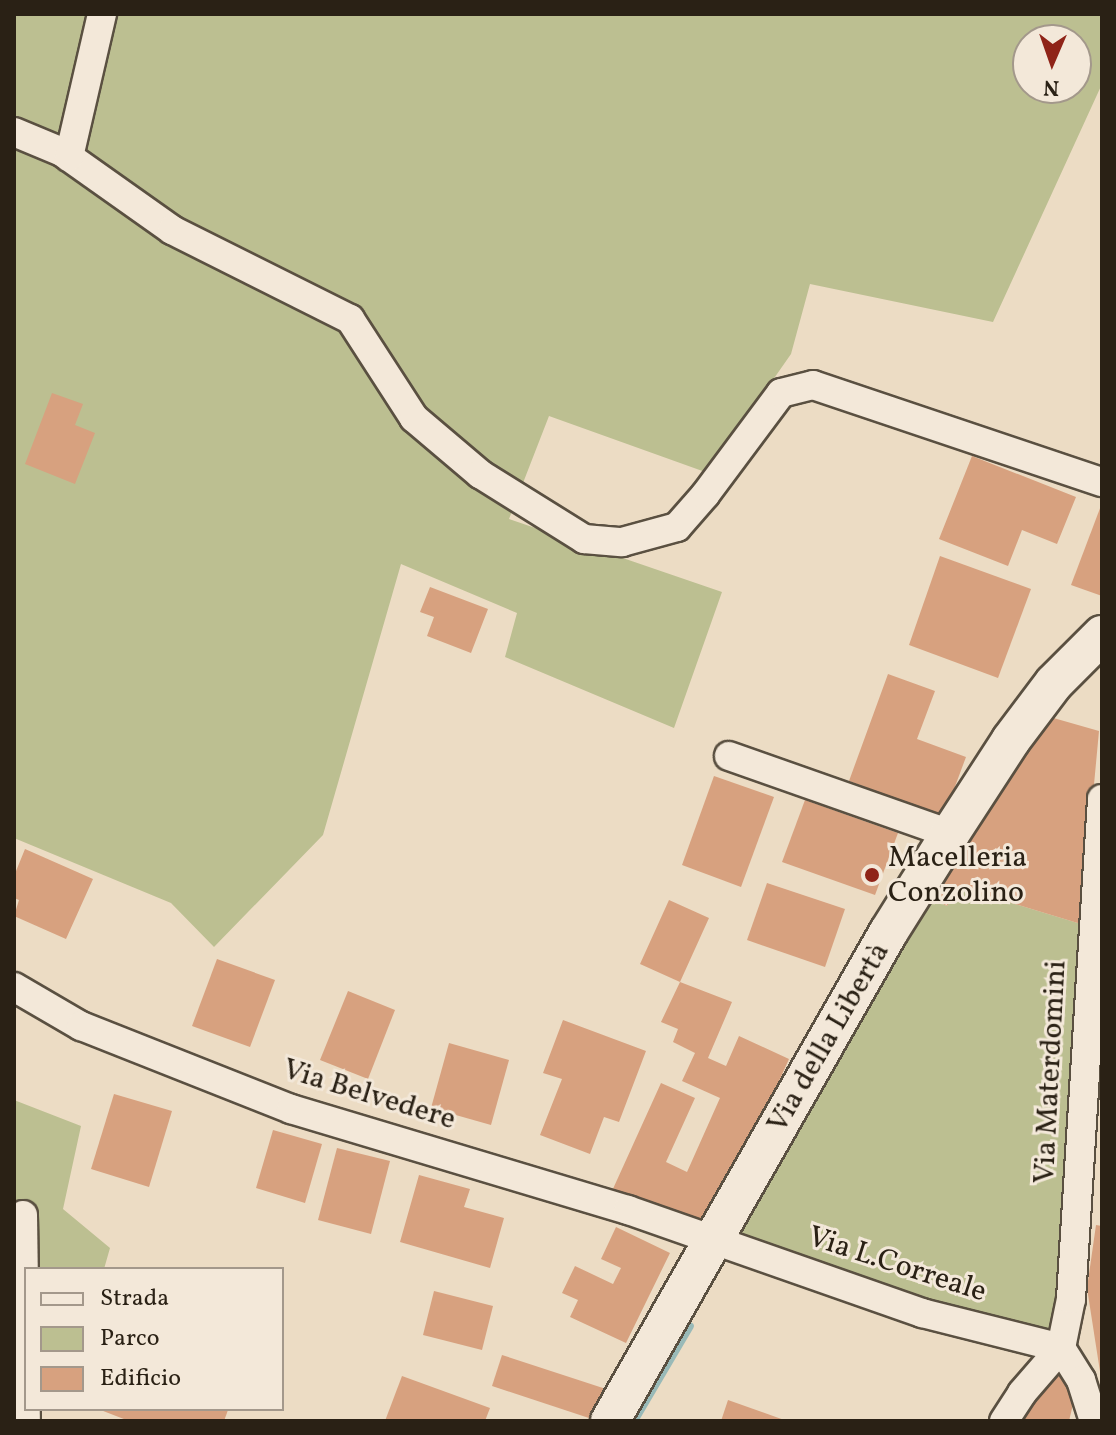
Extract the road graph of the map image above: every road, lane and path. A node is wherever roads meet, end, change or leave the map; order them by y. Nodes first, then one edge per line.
1 (102, 14) edge
2 (14, 132) edge
3 (69, 157) junction
4 (1102, 482) edge
5 (1102, 635) edge
6 (729, 756) dead end
7 (1102, 799) edge
8 (950, 834) junction
9 (14, 987) edge
10 (23, 1215) dead end
11 (716, 1240) junction
12 (24, 1284) edge
13 (1061, 1348) junction
14 (610, 1421) edge
15 (1004, 1421) edge
16 (1094, 1421) edge

1 - 3 street
2 - 3 street
3 - 4 street
5 - 8 main road, Via della Libertà
6 - 8 street
7 - 13 street, Via Materdomini
8 - 11 main road, Via della Libertà
9 - 11 street, Via Belvedere
10 - 12 street
11 - 13 street, Via L.Correale
11 - 14 main road, Via della Libertà
13 - 15 street
13 - 16 street

